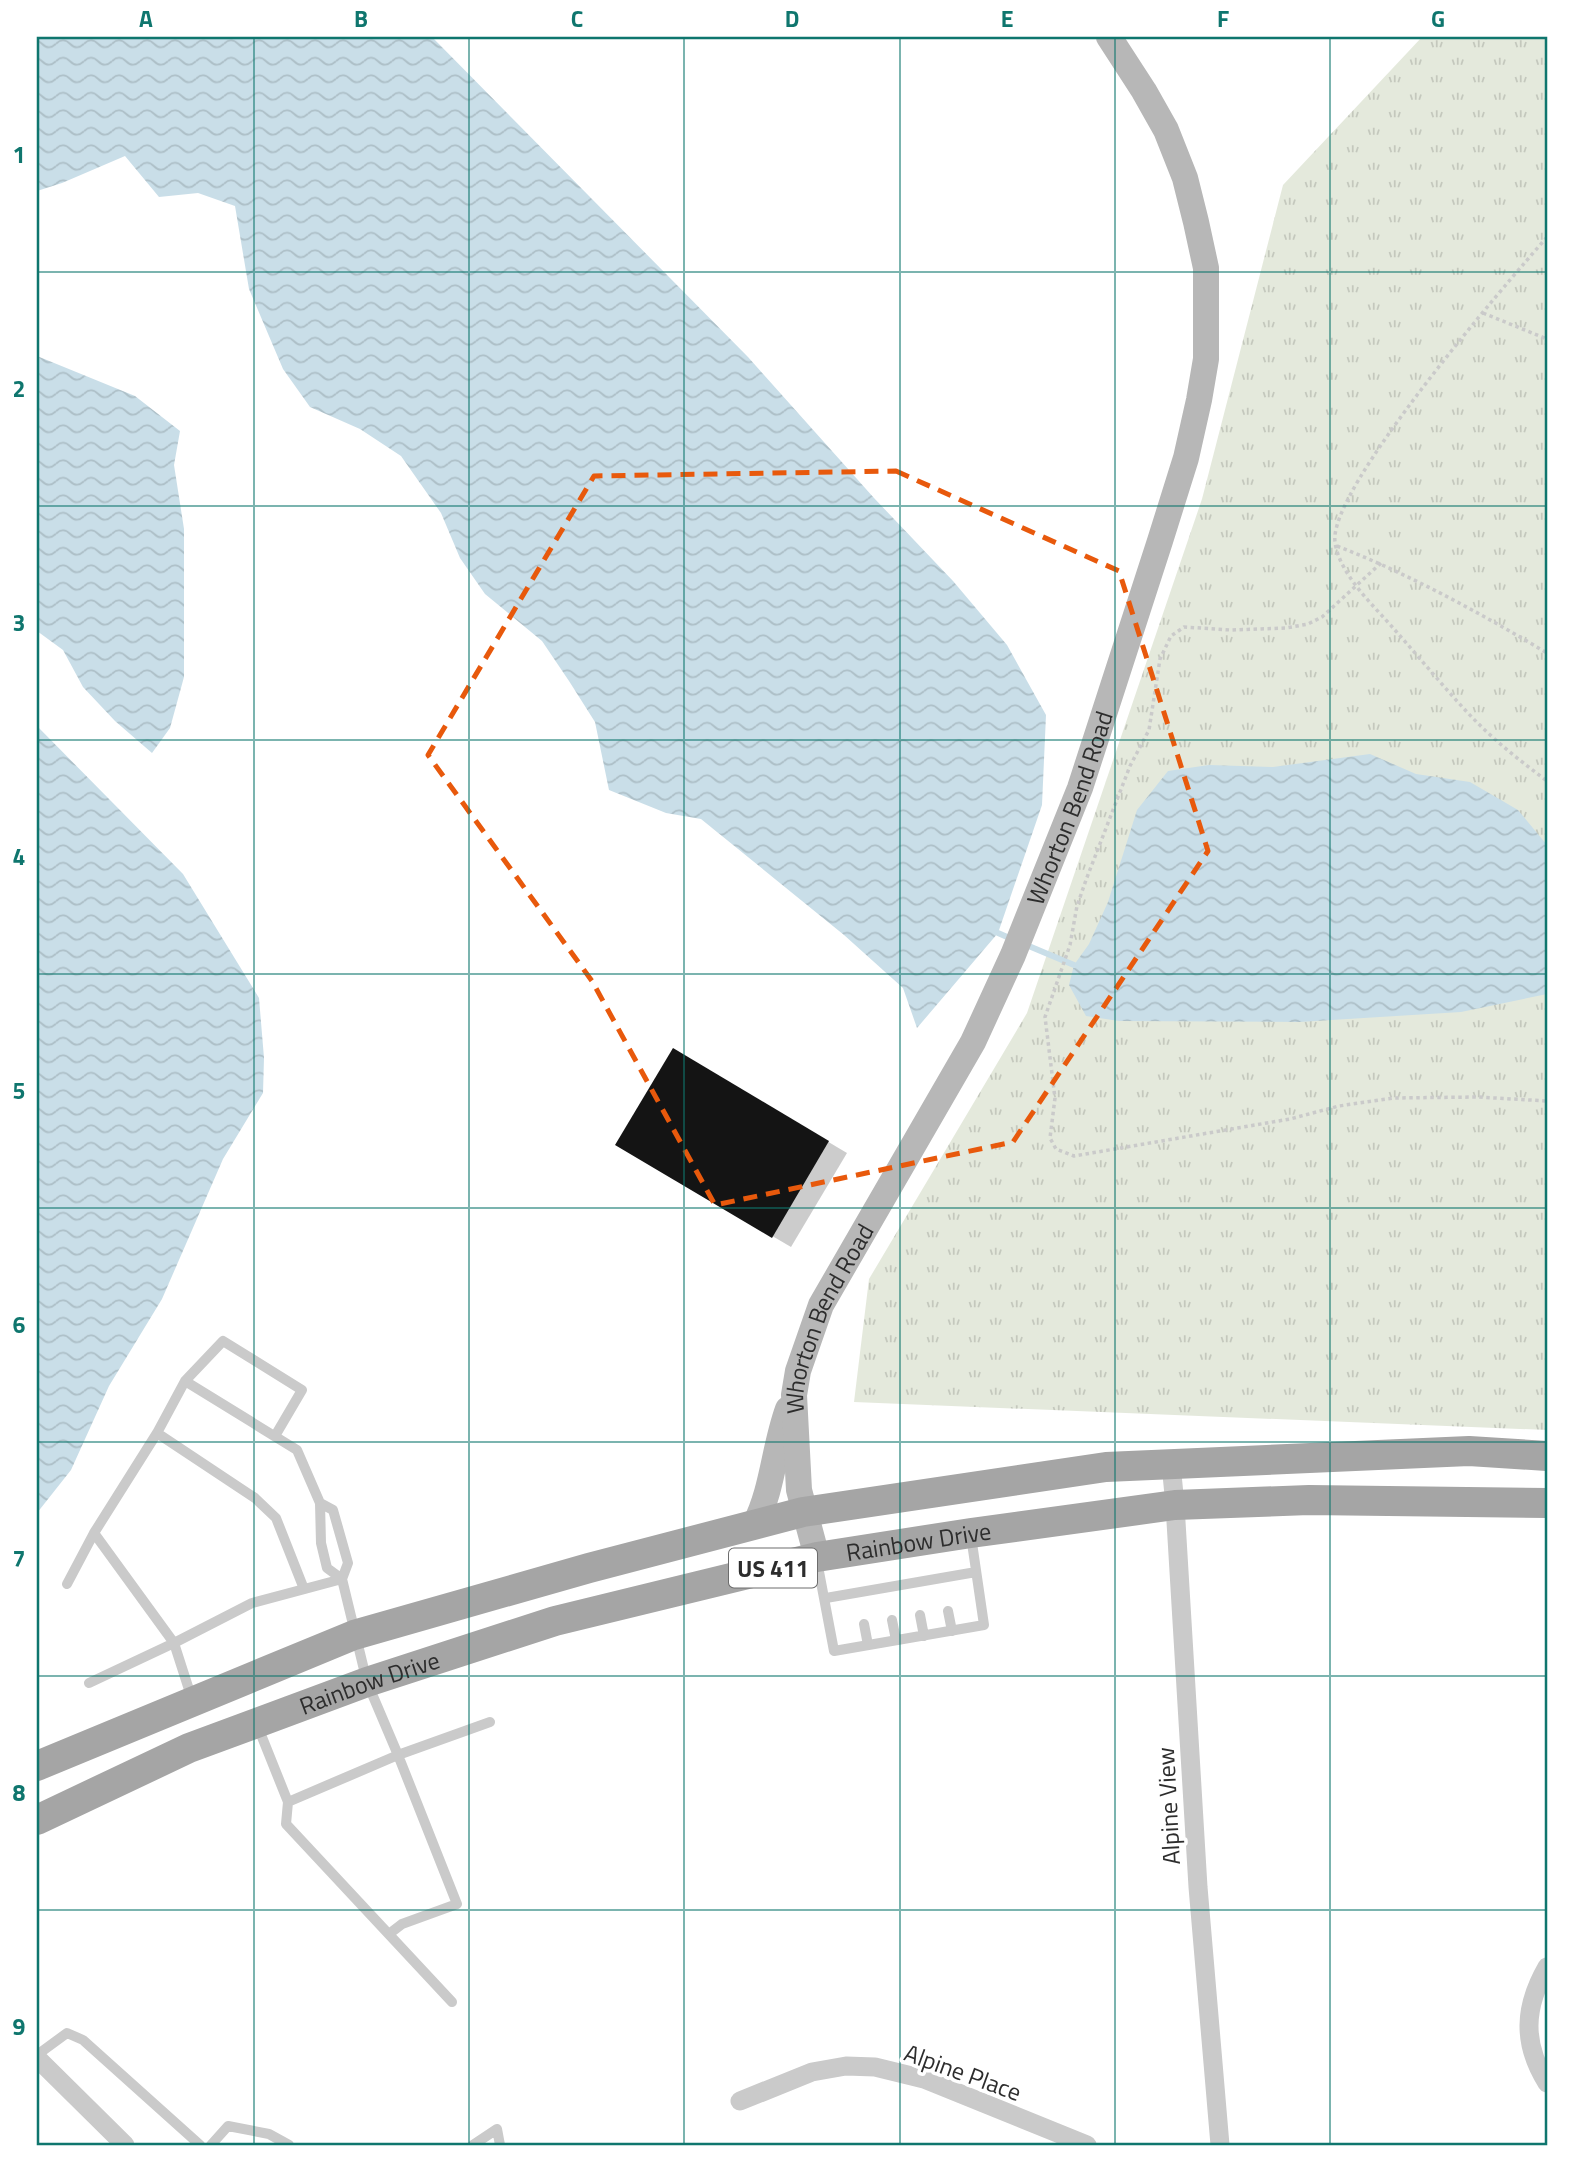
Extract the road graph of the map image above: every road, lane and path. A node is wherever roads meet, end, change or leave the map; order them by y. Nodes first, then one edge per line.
1 (1109, 37) edge
2 (1547, 237) edge
3 (1483, 313) junction
4 (1547, 339) edge
5 (1336, 545) junction
6 (1381, 563) junction
7 (1357, 585) junction
8 (1547, 653) edge
9 (1547, 781) edge
10 (1547, 1101) edge
11 (185, 1381) junction
12 (794, 1395) junction
13 (157, 1433) junction
14 (275, 1436) junction
15 (1547, 1456) edge
16 (1171, 1464) junction
17 (320, 1503) junction
18 (1547, 1503) edge
19 (1175, 1505) junction
20 (803, 1512) junction
21 (755, 1524) junction
22 (94, 1533) junction
23 (971, 1533) junction
24 (817, 1557) junction
25 (976, 1572) junction
26 (342, 1579) junction
27 (67, 1584) dead end
28 (304, 1589) junction
29 (826, 1598) junction
30 (948, 1611) dead end
31 (920, 1615) dead end
32 (892, 1620) dead end
33 (864, 1624) dead end
34 (952, 1631) junction
35 (354, 1635) junction
36 (924, 1636) junction
37 (896, 1640) junction
38 (174, 1643) junction
39 (868, 1645) junction
40 (367, 1682) junction
41 (89, 1683) dead end
42 (193, 1700) junction
43 (256, 1723) junction
44 (490, 1723) dead end
45 (398, 1755) junction
46 (37, 1766) edge
47 (288, 1802) junction
48 (37, 1820) edge
49 (389, 1934) junction
50 (1547, 1967) edge
51 (452, 2002) dead end
52 (37, 2057) edge
53 (1547, 2083) edge
54 (740, 2101) dead end
55 (125, 2145) edge
56 (200, 2145) edge
57 (211, 2145) edge
58 (289, 2145) edge
59 (472, 2145) edge
60 (500, 2145) edge
61 (1087, 2145) edge
62 (1220, 2145) edge

1 - 12 main road, Whorton Bend Road
2 - 3 path
3 - 4 path
3 - 5 path
5 - 6 path
5 - 7 path
6 - 7 path
6 - 8 path
7 - 9 path
7 - 10 path
11 - 13 lane
11 - 14 lane
11 - 14 lane
12 - 20 main road, Whorton Bend Road
12 - 21 main road
13 - 22 lane
13 - 28 lane
14 - 17 lane
15 - 16 main road, Rainbow Drive / US 411
16 - 19 street, Alpine View
16 - 20 main road, Rainbow Drive / US 411
17 - 26 lane
17 - 26 lane
18 - 19 main road, Rainbow Drive / US 411
19 - 23 main road, Rainbow Drive / US 411
19 - 62 street, Alpine View
20 - 21 main road, Rainbow Drive / US 411
20 - 24 main road, Whorton Bend Road
21 - 35 main road, Rainbow Drive / US 411
22 - 27 lane
22 - 38 lane
23 - 24 main road, Rainbow Drive / US 411
23 - 25 lane
24 - 29 lane
24 - 40 main road, Rainbow Drive / US 411
25 - 29 lane
25 - 34 lane
26 - 28 lane
26 - 35 lane
28 - 38 lane
29 - 39 lane
30 - 34 lane
31 - 36 lane
32 - 37 lane
33 - 39 lane
34 - 36 lane
35 - 40 lane
35 - 42 main road, Rainbow Drive / US 411
36 - 37 lane
37 - 39 lane
38 - 41 lane
38 - 42 lane
40 - 43 main road, Rainbow Drive / US 411
40 - 45 lane
42 - 46 main road, Rainbow Drive / US 411
43 - 47 lane
43 - 48 main road, Rainbow Drive / US 411
44 - 45 lane
45 - 47 lane
45 - 49 lane
47 - 49 lane
49 - 51 lane
50 - 53 street
52 - 55 street
52 - 56 lane
54 - 61 street, Alpine Place
57 - 58 lane
59 - 60 lane

